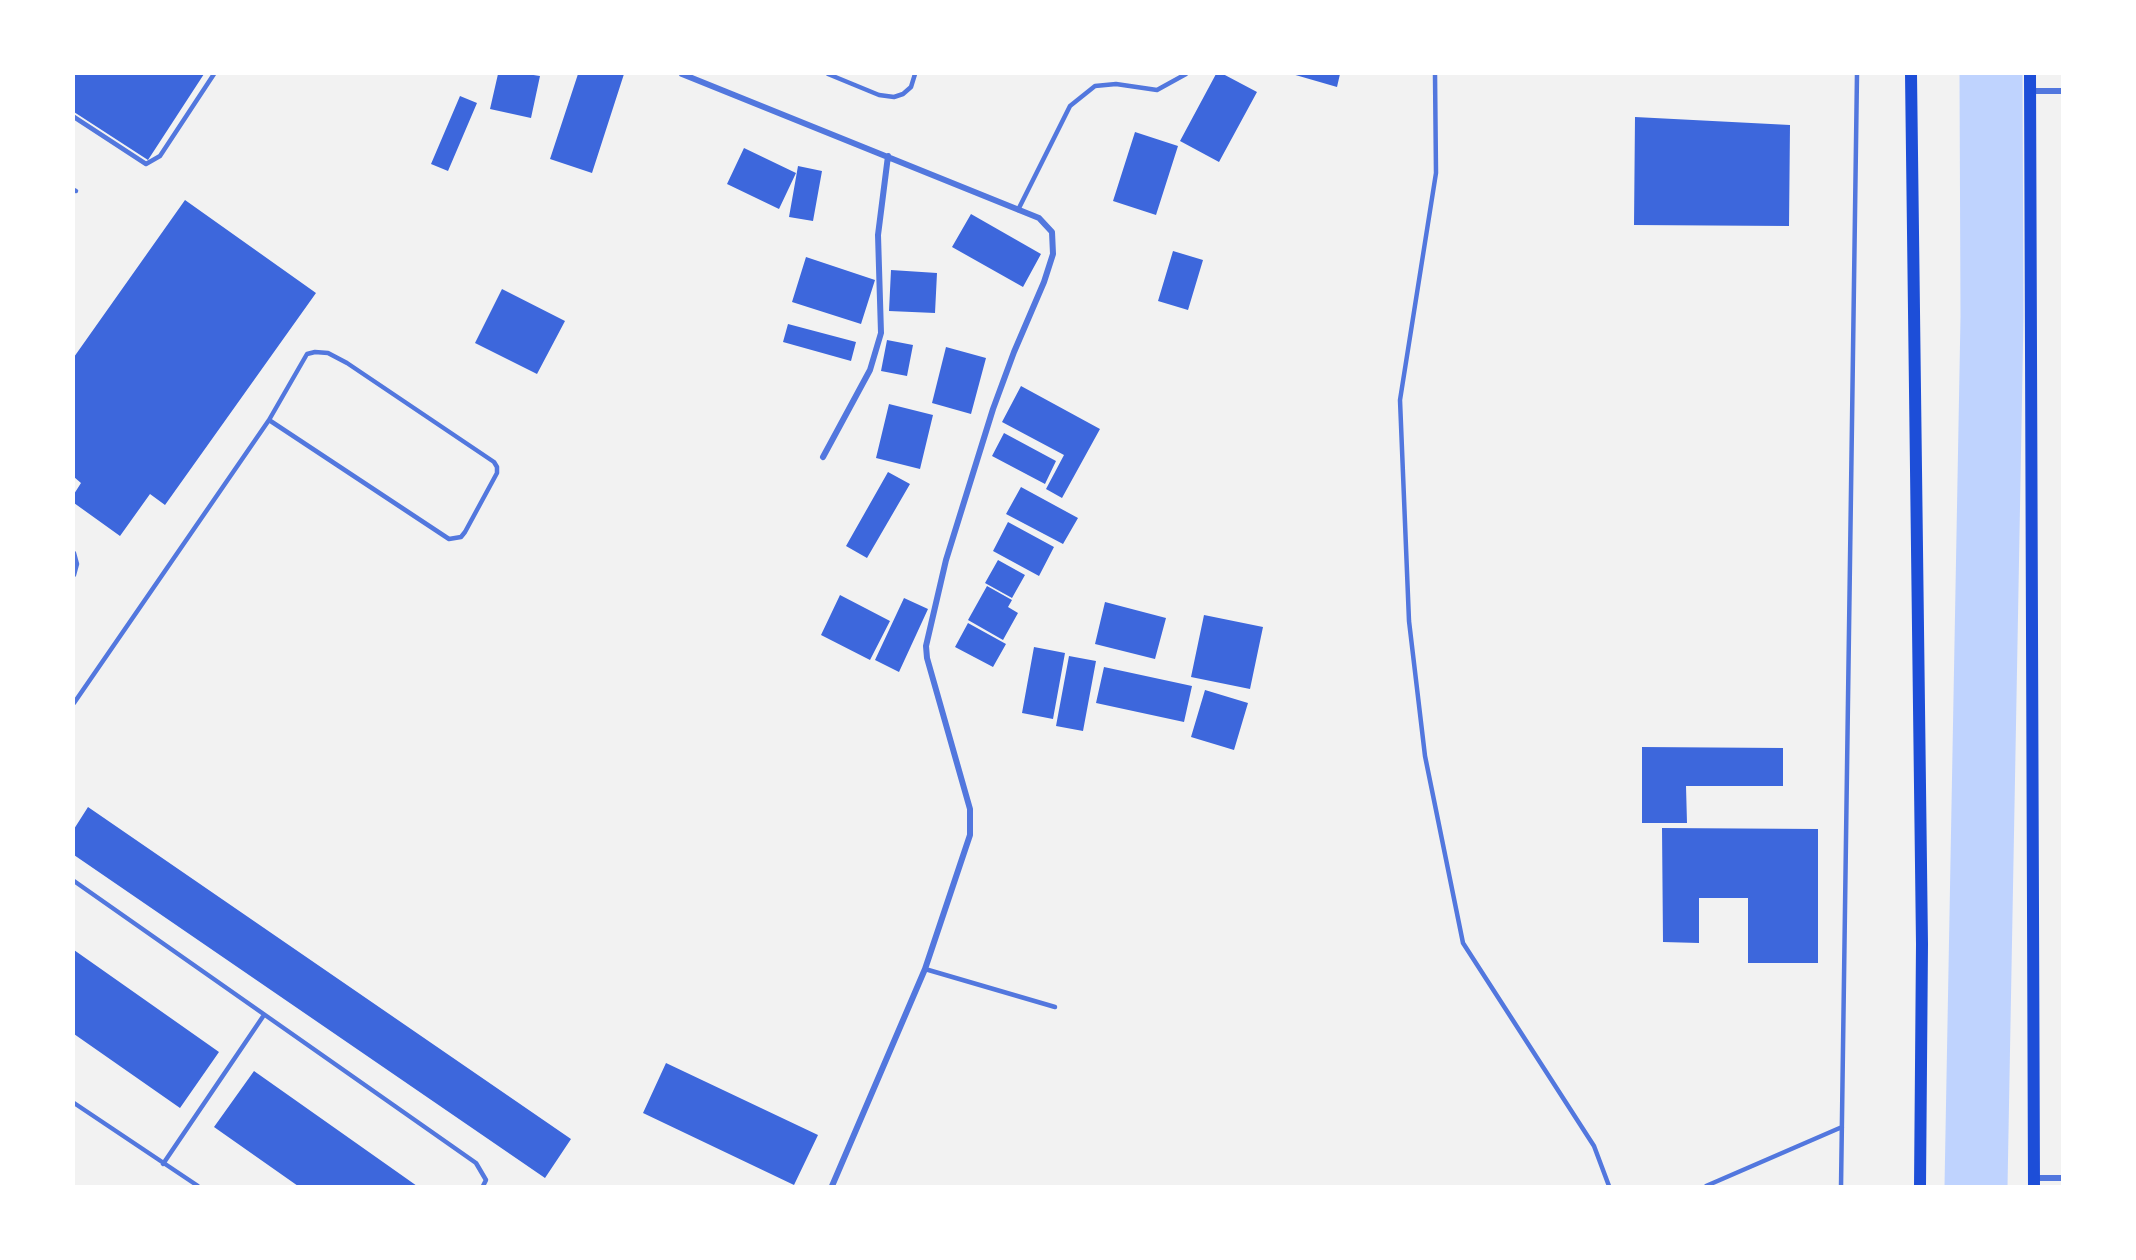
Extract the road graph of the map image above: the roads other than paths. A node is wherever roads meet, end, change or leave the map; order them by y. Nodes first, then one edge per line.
1 (213, 74) edge
2 (682, 74) edge
3 (828, 74) edge
4 (915, 74) edge
5 (1186, 74) edge
6 (1435, 74) edge
7 (1857, 74) edge
8 (1911, 74) edge
9 (2030, 74) edge
10 (2030, 91) junction
11 (2062, 91) edge
12 (74, 117) edge
13 (888, 156) junction
14 (1018, 210) junction
15 (269, 420) junction
16 (823, 457) dead end
17 (74, 553) edge
18 (74, 575) edge
19 (74, 703) edge
20 (74, 882) edge
21 (925, 969) junction
22 (1055, 1007) dead end
23 (264, 1015) junction
24 (74, 1103) edge
25 (1842, 1127) junction
26 (163, 1164) junction
27 (2062, 1178) edge
28 (2034, 1182) edge
29 (198, 1186) edge
30 (483, 1186) edge
31 (832, 1186) edge
32 (1609, 1186) edge
33 (1706, 1186) edge
34 (1841, 1186) edge
35 (1920, 1186) edge

1 - 12 lane
2 - 13 street
3 - 4 lane
5 - 14 lane
6 - 32 lane
7 - 25 lane
8 - 35 main road
9 - 10 main road
10 - 11 street
10 - 28 main road
13 - 14 street
13 - 16 street
14 - 21 street
15 - 15 lane
15 - 19 lane
17 - 18 lane
20 - 23 lane
21 - 22 lane
21 - 31 street
23 - 26 lane
23 - 30 lane
24 - 26 lane
25 - 33 lane
25 - 34 lane
26 - 29 lane
27 - 28 street

